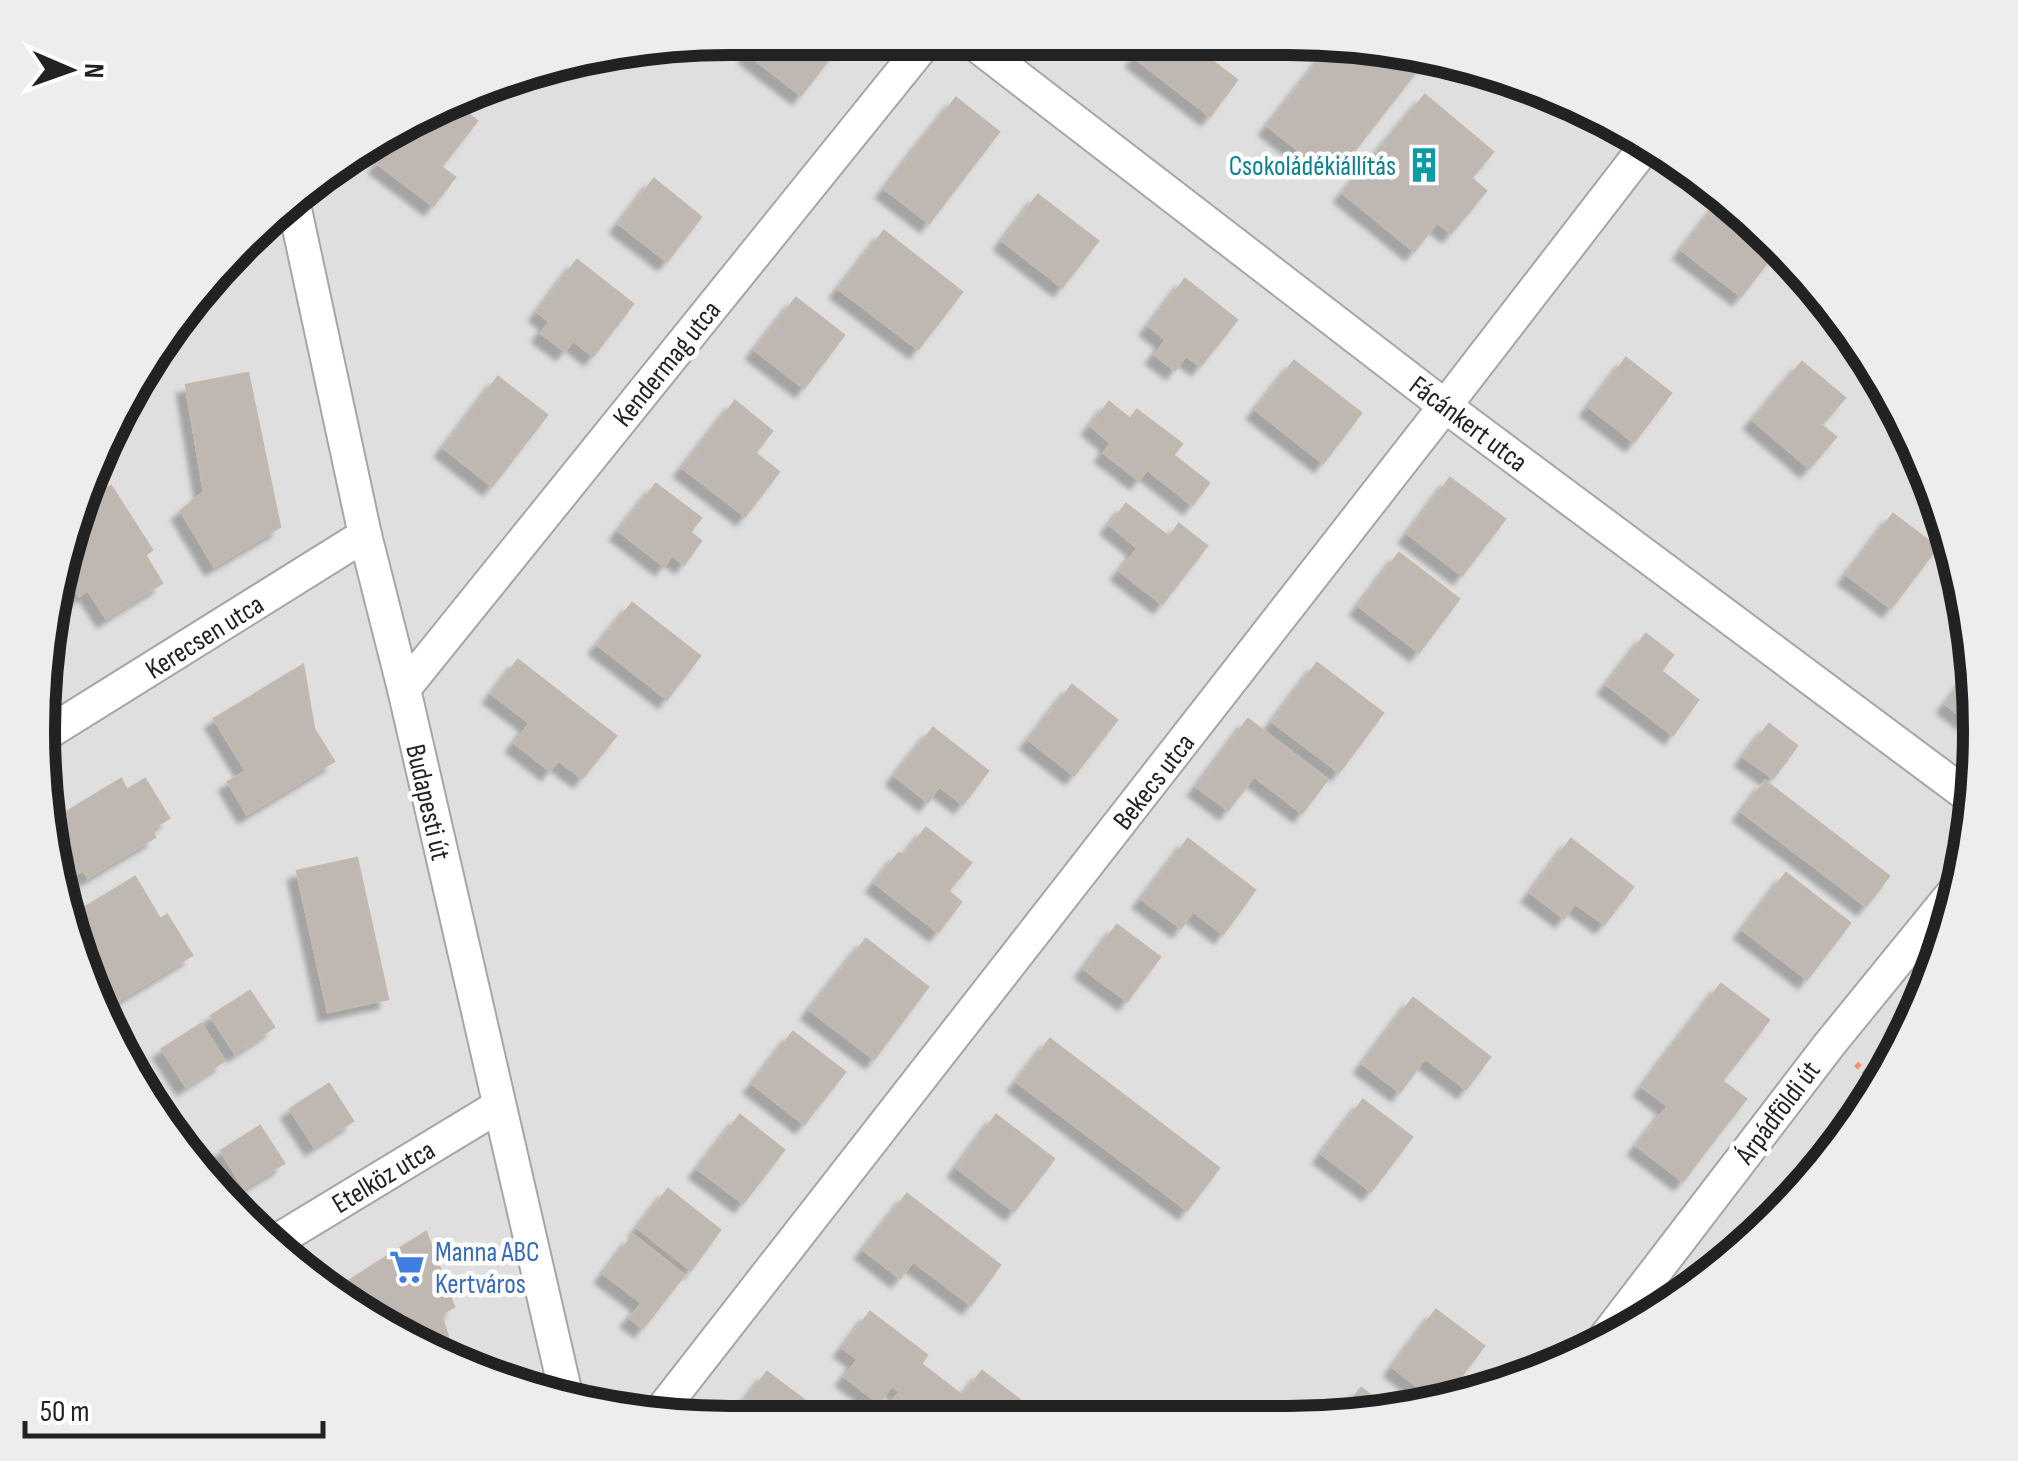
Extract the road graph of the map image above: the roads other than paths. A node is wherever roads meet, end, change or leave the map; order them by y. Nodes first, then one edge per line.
1 (915, 55) edge
2 (989, 55) edge
3 (1639, 154) edge
4 (296, 214) edge
5 (1446, 406) junction
6 (366, 535) junction
7 (404, 689) junction
8 (55, 729) edge
9 (1960, 791) edge
10 (1938, 910) edge
11 (499, 1106) junction
12 (284, 1237) edge
13 (1619, 1319) edge
14 (564, 1385) edge
15 (667, 1403) edge

1 - 7 street, Kendermag utca
2 - 5 street, Fácánkert utca
3 - 5 street, Bekecs utca
4 - 6 street, Budapesti út
5 - 9 street, Fácánkert utca
5 - 15 street, Bekecs utca
6 - 7 street, Budapesti út
6 - 8 street, Kerecsen utca
7 - 11 street, Budapesti út
10 - 13 street, Árpádföldi út
11 - 12 street, Etelköz utca
11 - 14 street, Budapesti út

